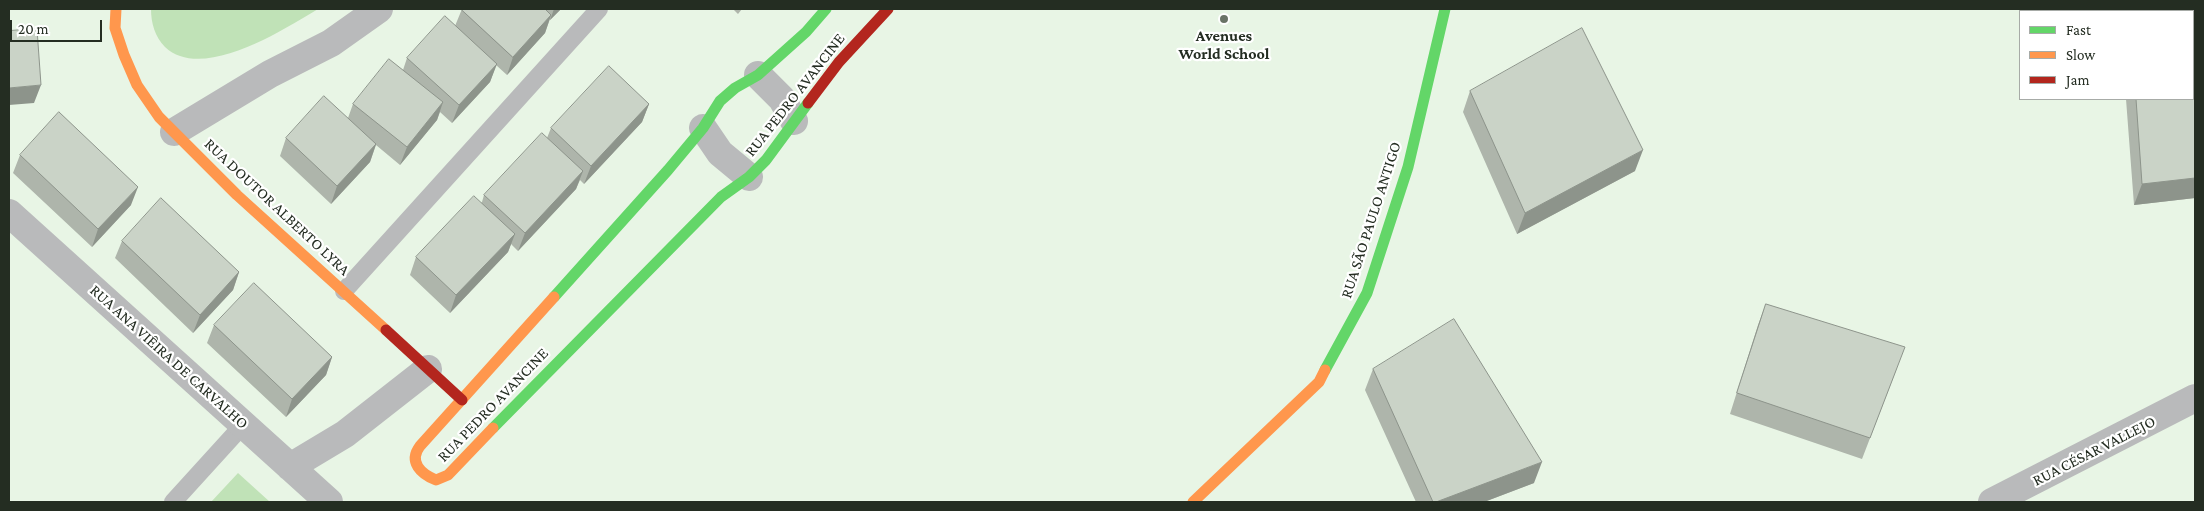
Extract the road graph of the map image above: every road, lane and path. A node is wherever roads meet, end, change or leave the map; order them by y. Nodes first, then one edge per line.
1 (116, 9) edge
2 (380, 9) edge
3 (599, 9) edge
4 (826, 9) edge
5 (888, 9) edge
6 (1445, 9) edge
7 (758, 75) junction
8 (794, 121) junction
9 (703, 128) junction
10 (174, 132) junction
11 (749, 177) junction
12 (9, 213) edge
13 (344, 291) junction
14 (428, 368) junction
15 (2195, 398) edge
16 (462, 400) junction
17 (243, 425) junction
18 (290, 467) junction
19 (173, 502) edge
20 (329, 502) edge
21 (1194, 502) edge
22 (1992, 502) edge

1 - 10 street, RUA DOUTOR ALBERTO LYRA
2 - 10 street
3 - 13 lane
4 - 7 street, RUA PEDRO AVANCINE
5 - 8 street, RUA PEDRO AVANCINE
6 - 21 street, RUA SÃO PAULO ANTIGO
7 - 8 street
7 - 9 street, RUA PEDRO AVANCINE
8 - 11 street, RUA PEDRO AVANCINE
9 - 11 street
9 - 16 street, RUA PEDRO AVANCINE
10 - 13 street, RUA DOUTOR ALBERTO LYRA
11 - 16 street, RUA PEDRO AVANCINE
12 - 17 street, RUA ANA VIÊIRA DE CARVALHO
13 - 14 street, RUA DOUTOR ALBERTO LYRA
14 - 16 street, RUA DOUTOR ALBERTO LYRA
14 - 18 street
15 - 22 street, RUA CÉSAR VALLEJO
17 - 18 street, RUA ANA VIÊIRA DE CARVALHO
17 - 19 lane
18 - 20 street, RUA ANA VIÊIRA DE CARVALHO

